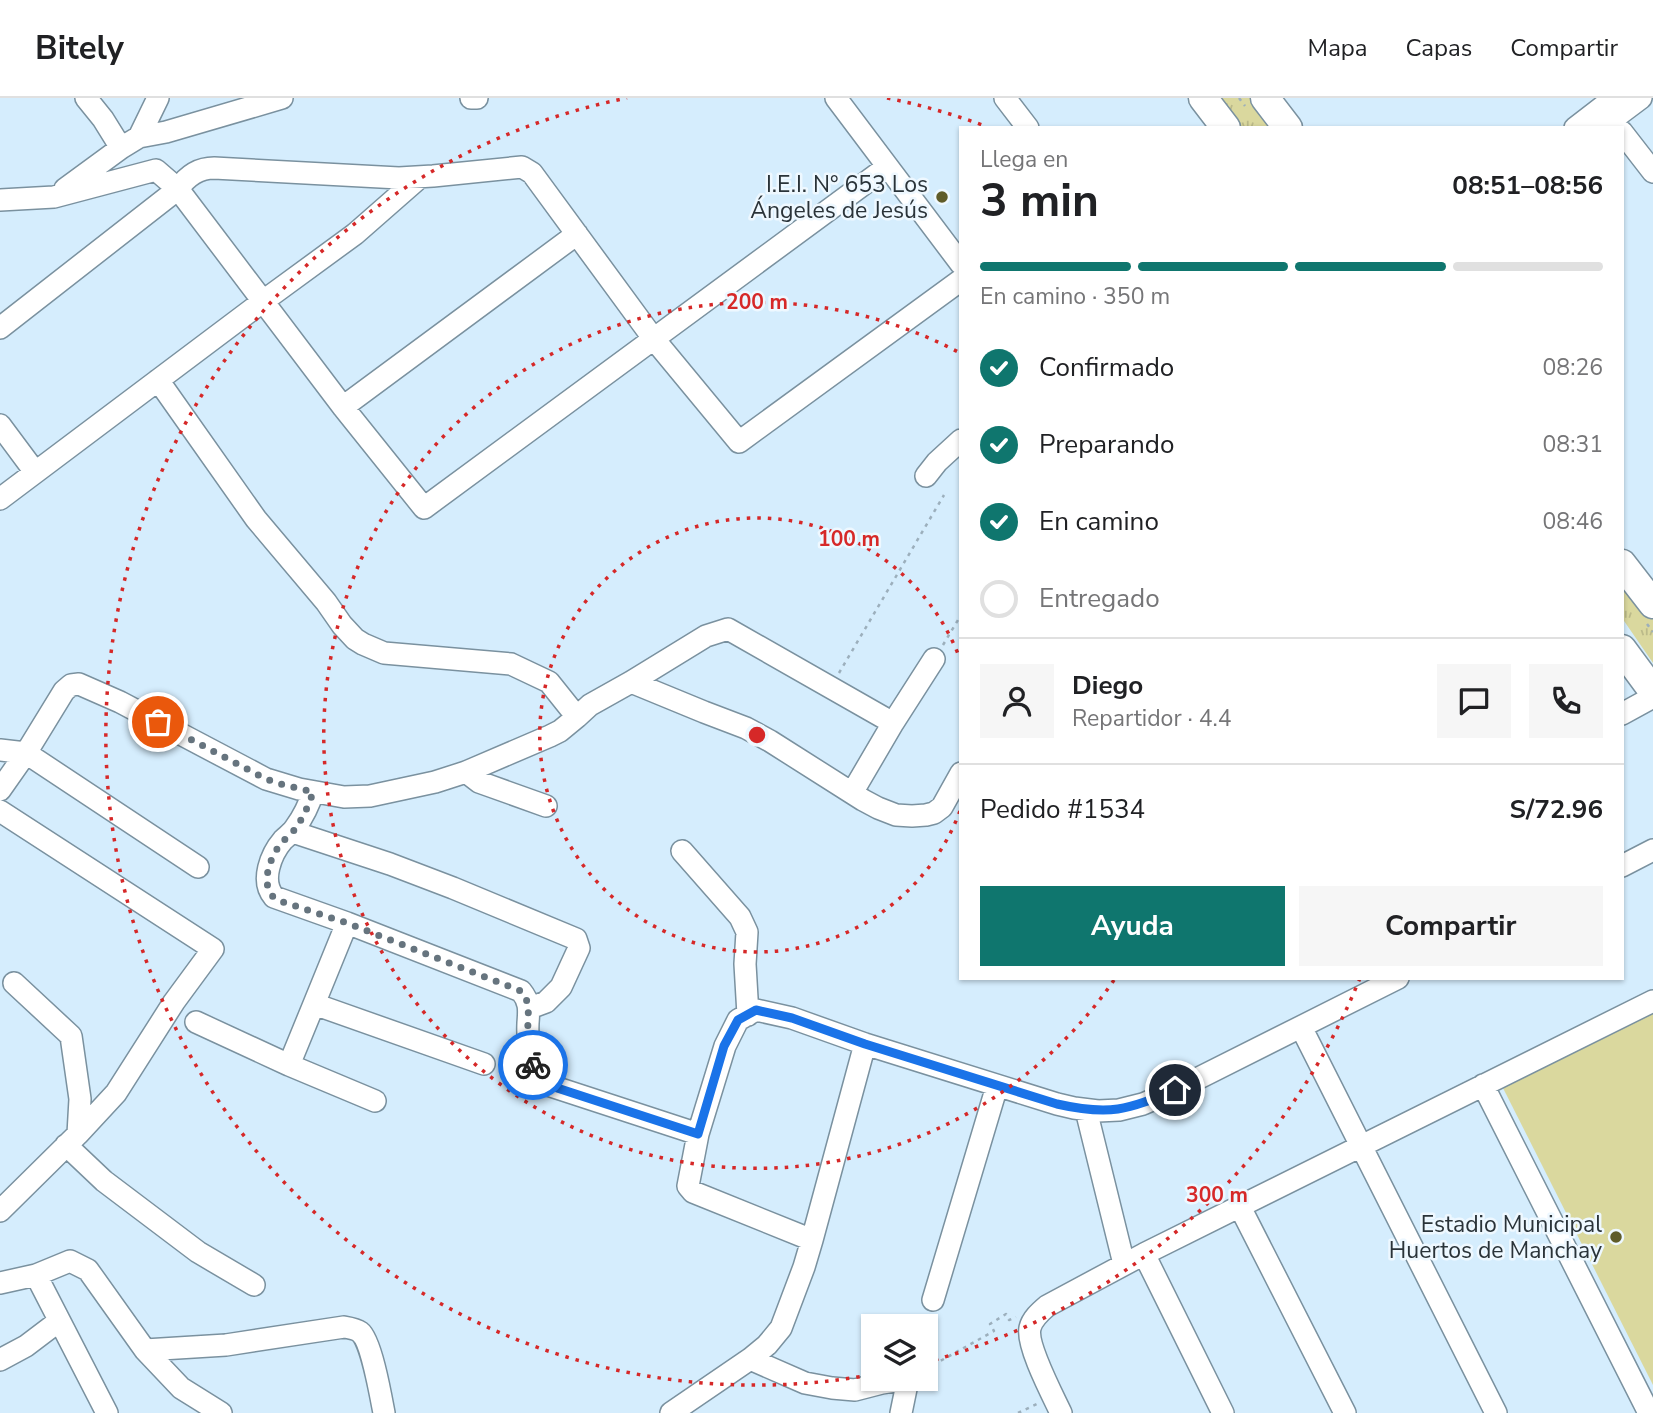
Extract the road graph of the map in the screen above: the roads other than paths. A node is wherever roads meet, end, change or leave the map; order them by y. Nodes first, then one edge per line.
1 (86, 98) edge
2 (158, 98) edge
3 (282, 98) edge
4 (471, 98) edge
5 (477, 98) edge
6 (836, 98) edge
7 (1005, 98) edge
8 (1203, 98) edge
9 (1265, 98) edge
10 (1640, 98) edge
11 (1610, 116) edge
12 (1026, 126) edge
13 (1224, 126) edge
14 (1286, 126) edge
15 (1581, 126) edge
16 (1624, 134) edge
17 (130, 142) junction
18 (887, 167) junction
19 (1653, 172) edge
20 (419, 177) junction
21 (178, 189) junction
22 (54, 197) junction
23 (0, 200) edge
24 (577, 233) junction
25 (959, 261) edge
26 (959, 281) edge
27 (262, 302) junction
28 (0, 328) edge
29 (653, 338) junction
30 (158, 380) junction
31 (343, 407) junction
32 (0, 425) edge
33 (959, 442) edge
34 (35, 472) junction
35 (926, 476) dead end
36 (0, 499) edge
37 (1624, 567) edge
38 (1653, 604) edge
39 (1624, 652) edge
40 (934, 659) road end
41 (631, 682) junction
42 (1653, 691) edge
43 (1653, 697) edge
44 (1624, 713) edge
45 (577, 717) junction
46 (893, 723) junction
47 (0, 750) edge
48 (26, 753) junction
49 (466, 772) junction
50 (959, 776) edge
51 (0, 790) edge
52 (313, 792) junction
53 (852, 793) junction
54 (546, 806) dead end
55 (0, 811) edge
56 (293, 832) junction
57 (1653, 850) edge
58 (682, 851) dead end
59 (1624, 865) edge
60 (198, 867) dead end
61 (347, 923) junction
62 (1394, 980) edge
63 (14, 982) dead end
64 (1653, 1000) edge
65 (314, 1004) junction
66 (530, 1008) junction
67 (748, 1015) junction
68 (196, 1022) dead end
69 (1301, 1027) junction
70 (865, 1044) junction
71 (484, 1064) dead end
72 (289, 1065) junction
73 (1483, 1085) junction
74 (997, 1086) junction
75 (375, 1101) dead end
76 (1086, 1110) junction
77 (698, 1134) junction
78 (72, 1140) junction
79 (1362, 1145) junction
80 (1240, 1207) junction
81 (0, 1212) edge
82 (812, 1240) junction
83 (1144, 1254) junction
84 (1124, 1264) junction
85 (36, 1275) junction
86 (0, 1283) edge
87 (254, 1285) dead end
88 (933, 1300) dead end
89 (59, 1321) junction
90 (145, 1350) junction
91 (750, 1359) junction
92 (0, 1360) edge
93 (1053, 1406) edge
94 (681, 1411) edge
95 (107, 1413) edge
96 (220, 1413) edge
97 (384, 1413) edge
98 (901, 1413) edge
99 (1223, 1413) edge
100 (1345, 1413) edge
101 (1496, 1413) edge
102 (1648, 1413) edge

1 - 17 street
2 - 17 street
3 - 17 street
4 - 5 street
6 - 18 street
7 - 12 street
8 - 13 main road
9 - 14 main road
10 - 11 street
11 - 15 street
16 - 19 street
17 - 22 street
18 - 25 street
18 - 29 street
20 - 21 street
20 - 24 street
20 - 27 street
21 - 22 street
21 - 27 street
21 - 28 street
22 - 23 street
24 - 29 street
24 - 31 street
26 - 29 street
27 - 30 street
27 - 31 street
29 - 31 street
30 - 34 street
30 - 45 street
32 - 34 street
33 - 35 street
34 - 36 street
37 - 38 main road
39 - 42 main road
40 - 46 street
41 - 45 street
41 - 46 street
41 - 53 street
43 - 44 street
45 - 49 street
46 - 53 street
47 - 48 street
48 - 51 street
48 - 52 street
48 - 60 street
49 - 52 street
49 - 54 street
50 - 53 street
52 - 56 street
55 - 78 street
56 - 61 street
56 - 66 street
57 - 59 street
58 - 67 street
61 - 65 street
61 - 66 street
62 - 69 street
63 - 78 street
64 - 73 street
65 - 71 street
65 - 72 street
66 - 77 street
67 - 70 street
67 - 77 street
68 - 72 street
69 - 76 street
69 - 79 street
70 - 74 street
70 - 82 street
72 - 75 street
73 - 79 street
73 - 102 street
74 - 76 street
74 - 88 street
76 - 84 street
77 - 82 street
78 - 81 street
78 - 87 street
79 - 80 street
79 - 101 street
80 - 83 street
80 - 100 street
82 - 91 street
83 - 84 street
83 - 99 street
84 - 93 street
85 - 86 street
85 - 89 street
85 - 90 street
89 - 92 street
89 - 95 street
90 - 96 street
90 - 97 street
91 - 94 street
91 - 98 street

